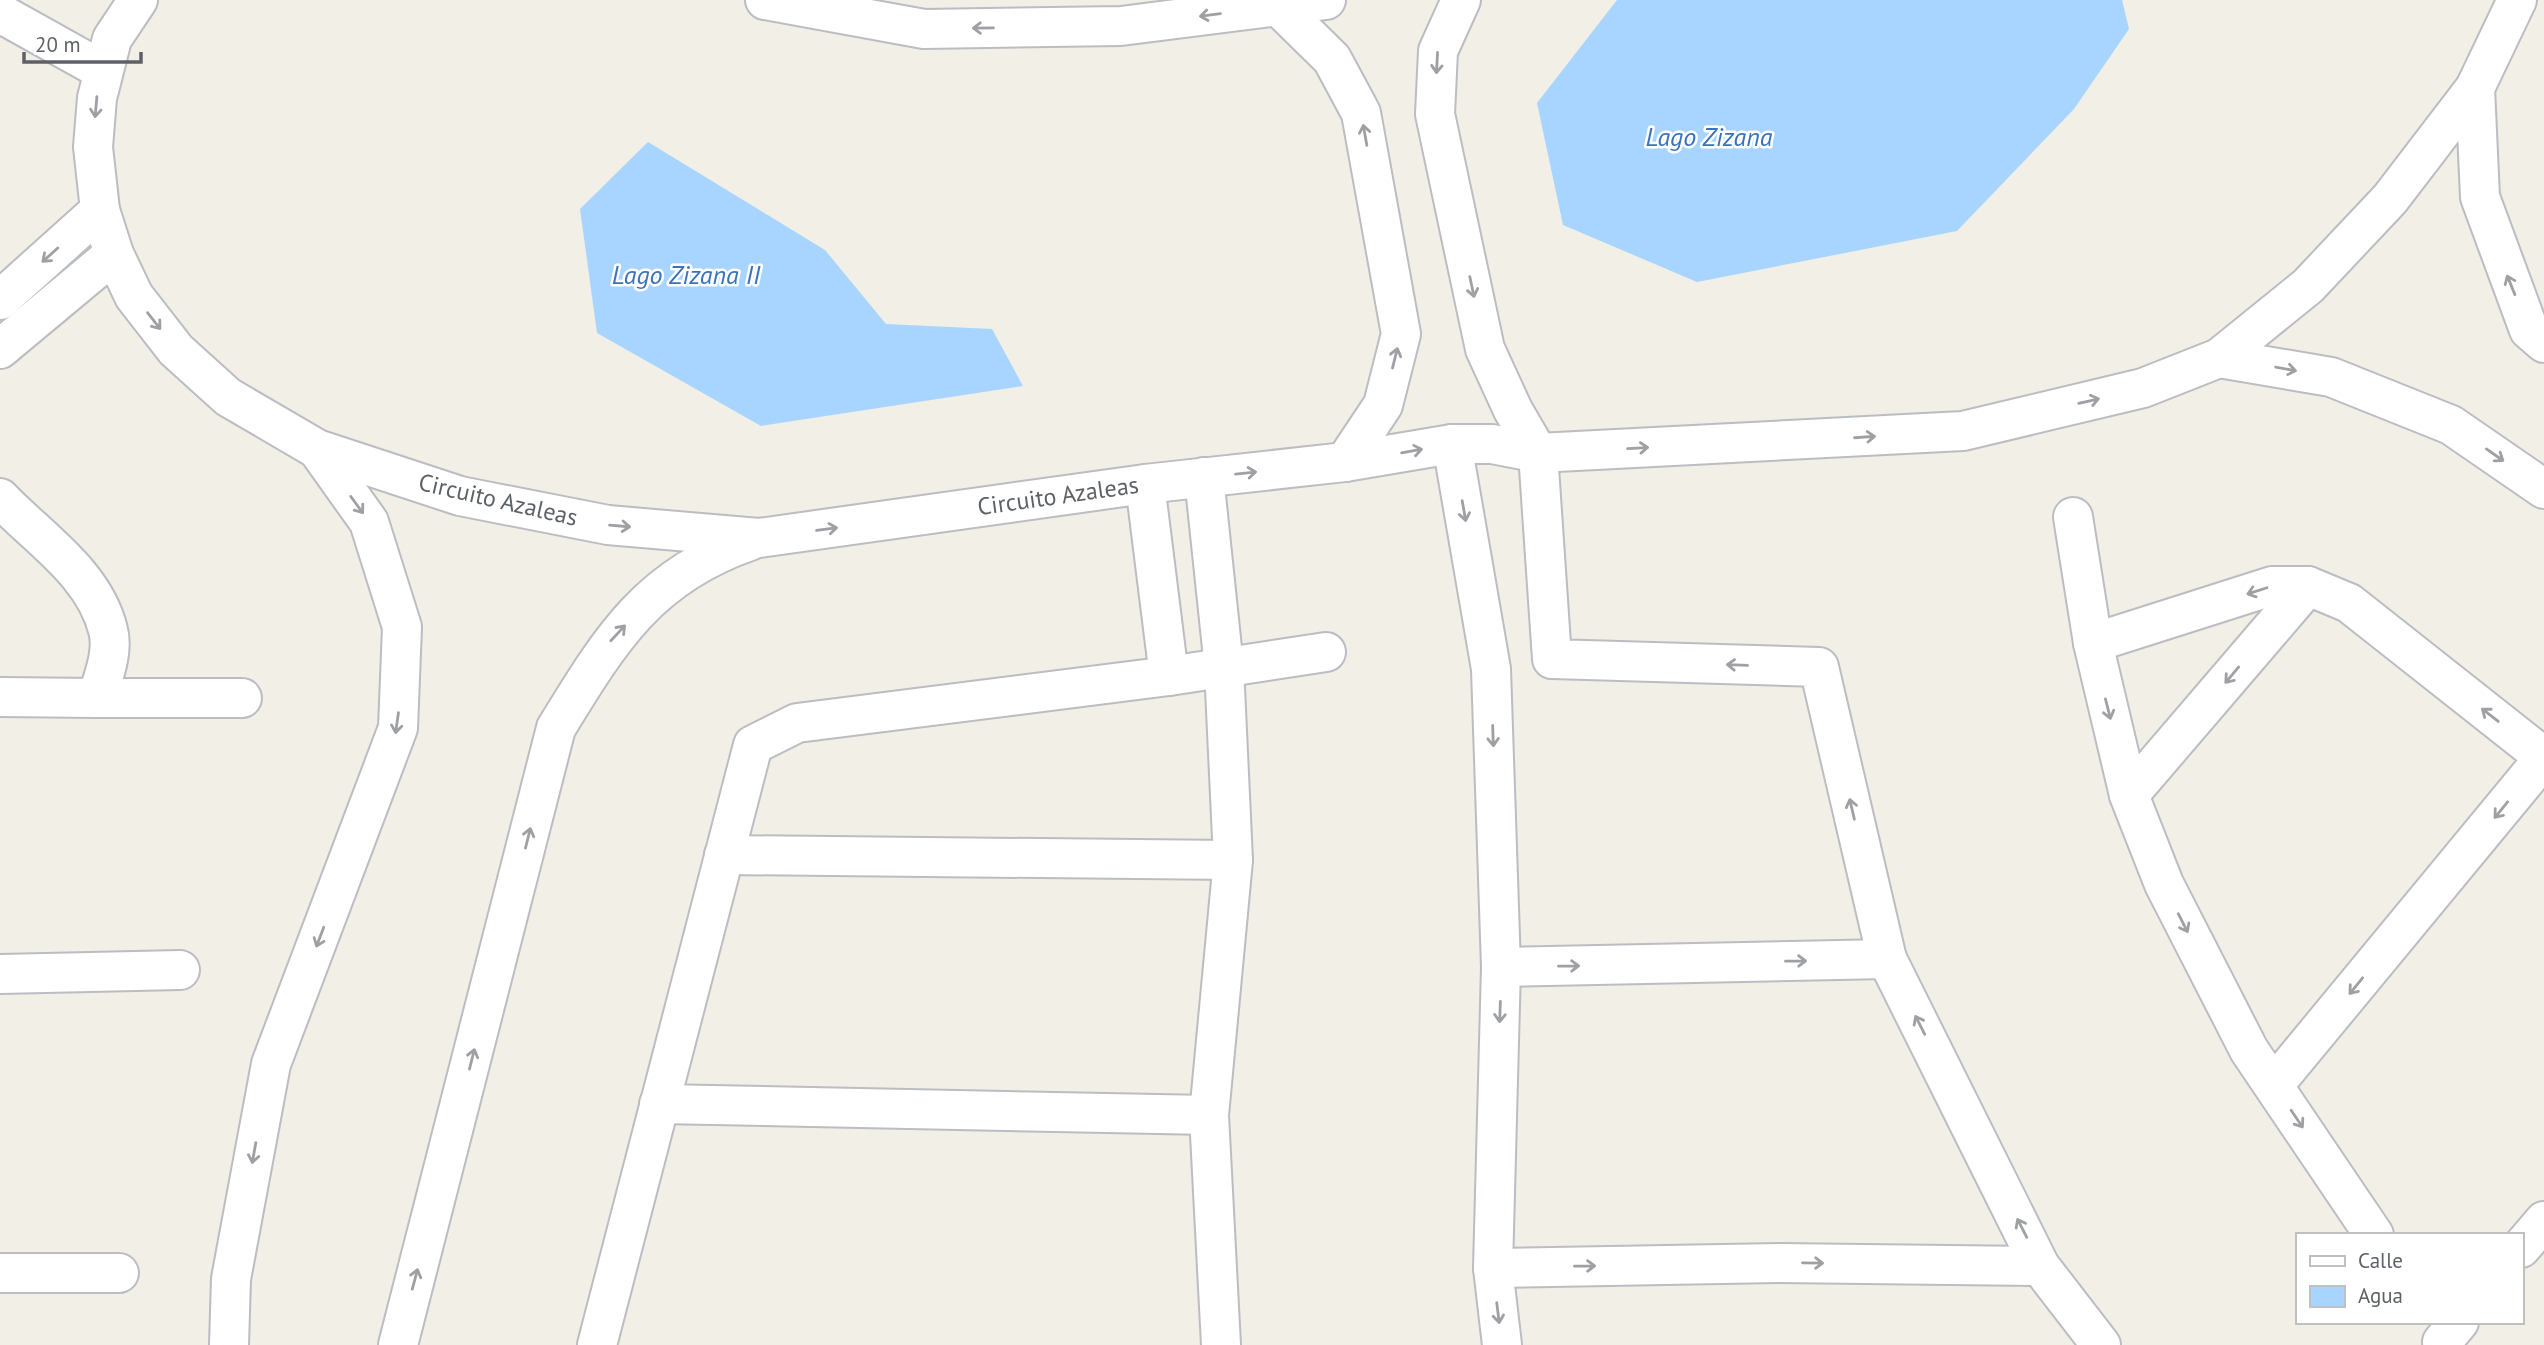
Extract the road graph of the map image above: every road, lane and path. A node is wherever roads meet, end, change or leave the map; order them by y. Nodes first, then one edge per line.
1 (138, 0) edge
2 (765, 0) edge
3 (1326, 0) edge
4 (1461, 0) edge
5 (2517, 0) edge
6 (1278, 6) junction
7 (0, 16) edge
8 (102, 70) junction
9 (2475, 88) junction
10 (100, 210) junction
11 (114, 254) junction
12 (0, 300) edge
13 (2544, 343) edge
14 (0, 349) edge
15 (2219, 358) junction
16 (1452, 444) junction
17 (317, 449) junction
18 (1538, 453) junction
19 (1345, 462) junction
20 (1205, 477) junction
21 (1144, 484) junction
22 (2544, 489) edge
23 (0, 498) edge
24 (2073, 517) dead end
25 (759, 538) junction
26 (2308, 586) junction
27 (2092, 642) junction
28 (1326, 652) dead end
29 (1552, 659) junction
30 (1224, 667) junction
31 (1491, 668) junction
32 (1169, 676) junction
33 (0, 697) edge
34 (97, 698) junction
35 (242, 698) dead end
36 (2544, 758) edge
37 (2129, 795) junction
38 (724, 855) junction
39 (1233, 860) junction
40 (1887, 959) junction
41 (1501, 967) junction
42 (180, 970) dead end
43 (0, 974) edge
44 (2274, 1085) junction
45 (659, 1104) junction
46 (1209, 1115) junction
47 (2544, 1221) edge
48 (2373, 1233) edge
49 (2523, 1246) edge
50 (2040, 1266) junction
51 (1493, 1268) junction
52 (0, 1273) edge
53 (119, 1273) dead end
54 (229, 1345) edge
55 (398, 1345) edge
56 (597, 1345) edge
57 (1221, 1345) edge
58 (1502, 1345) edge
59 (2101, 1345) edge

1 - 8 street, Circuito Azaleas
6 -> 2 street
3 - 6 street
4 -> 18 street
5 - 9 street
19 -> 6 street
7 - 8 street
8 -> 10 street, Circuito Azaleas
13 -> 9 street
9 - 15 street
10 - 11 street, Circuito Azaleas
10 -> 12 street
11 - 14 street
11 -> 17 street, Circuito Azaleas
18 -> 15 street, Circuito Azaleas
15 -> 22 street
16 - 18 street, Circuito Azaleas
19 -> 16 street, Circuito Azaleas
16 -> 31 street
17 -> 25 street, Circuito Azaleas
17 -> 54 street
18 - 29 street
20 -> 19 street, Circuito Azaleas
20 - 21 street, Circuito Azaleas
20 - 30 street
25 -> 21 street, Circuito Azaleas
21 - 32 street
23 - 34 street
24 - 27 street
55 -> 25 street
26 -> 27 street
36 -> 26 street
26 -> 37 street
27 -> 37 street
28 - 30 street
29 - 31 street
40 -> 29 street
30 - 32 street
30 - 39 street
31 -> 41 street
32 - 38 street
33 - 34 street
34 - 35 street
36 -> 44 street
37 -> 44 street
38 - 39 street
38 - 45 street
39 - 46 street
41 -> 40 street
50 -> 40 street
41 -> 51 street
42 - 43 street
44 -> 48 street
45 - 46 street
45 - 56 street
46 - 57 street
47 - 49 street
51 -> 50 street
50 - 59 street
51 -> 58 street
52 - 53 street

